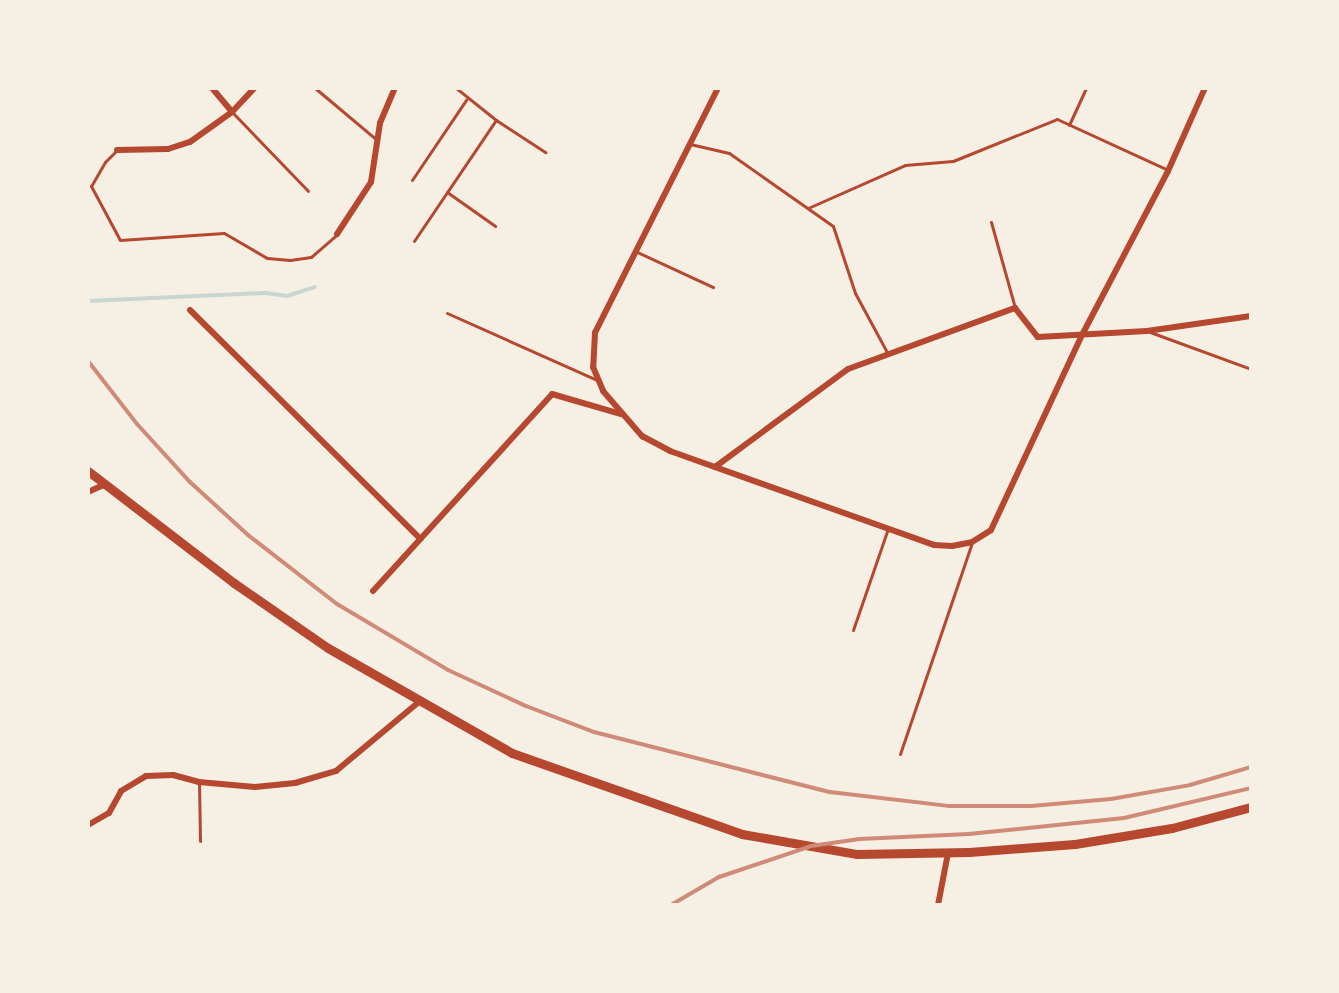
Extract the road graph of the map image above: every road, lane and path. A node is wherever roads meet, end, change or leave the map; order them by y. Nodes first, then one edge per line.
1 (212, 88) edge
2 (254, 88) edge
3 (315, 88) edge
4 (395, 88) edge
5 (456, 88) edge
6 (718, 88) edge
7 (1086, 88) edge
8 (1205, 88) edge
9 (467, 99) junction
10 (232, 112) junction
11 (496, 120) junction
12 (1069, 125) junction
13 (377, 140) junction
14 (690, 144) junction
15 (117, 150) joint
16 (545, 152) dead end
17 (1168, 171) junction
18 (412, 180) dead end
19 (308, 191) dead end
20 (447, 192) junction
21 (808, 208) junction
22 (991, 222) dead end
23 (495, 226) dead end
24 (337, 234) joint
25 (414, 241) dead end
26 (635, 251) junction
27 (713, 287) dead end
28 (1015, 308) junction
29 (190, 310) dead end
30 (447, 313) dead end
31 (1251, 316) edge
32 (1147, 331) junction
33 (1082, 335) junction
34 (888, 354) junction
35 (1251, 369) edge
36 (598, 380) junction
37 (621, 414) junction
38 (715, 467) junction
39 (88, 471) edge
40 (104, 485) junction
41 (88, 492) edge
42 (888, 529) junction
43 (421, 539) junction
44 (972, 542) junction
45 (373, 591) dead end
46 (853, 630) dead end
47 (420, 701) junction
48 (900, 754) dead end
49 (199, 782) junction
50 (1251, 807) edge
51 (88, 825) edge
52 (200, 841) dead end
53 (948, 853) junction
54 (938, 905) edge

1 - 10 street
2 - 10 street
3 - 13 lane
4 - 13 street
5 - 9 lane
6 - 14 street
7 - 12 lane
8 - 17 street
9 - 11 lane
9 - 18 lane
10 - 15 street
10 - 19 lane
11 - 16 lane
11 - 20 lane
12 - 17 lane
12 - 21 lane
13 - 24 street
14 - 21 lane
14 - 26 street
15 - 24 lane
17 - 33 street
20 - 23 lane
20 - 25 lane
21 - 34 lane
22 - 28 lane
26 - 27 lane
26 - 36 street
28 - 33 street
28 - 34 street
29 - 43 street
30 - 36 lane
31 - 32 street
32 - 33 street
32 - 35 lane
33 - 44 street
34 - 38 street
36 - 37 street
37 - 38 street
37 - 43 street
38 - 42 street
39 - 40 main road
40 - 41 street
40 - 47 main road
42 - 44 street
42 - 46 lane
43 - 45 street
44 - 48 lane
47 - 49 street
47 - 53 main road
49 - 51 street
49 - 52 lane
50 - 53 main road
53 - 54 street

